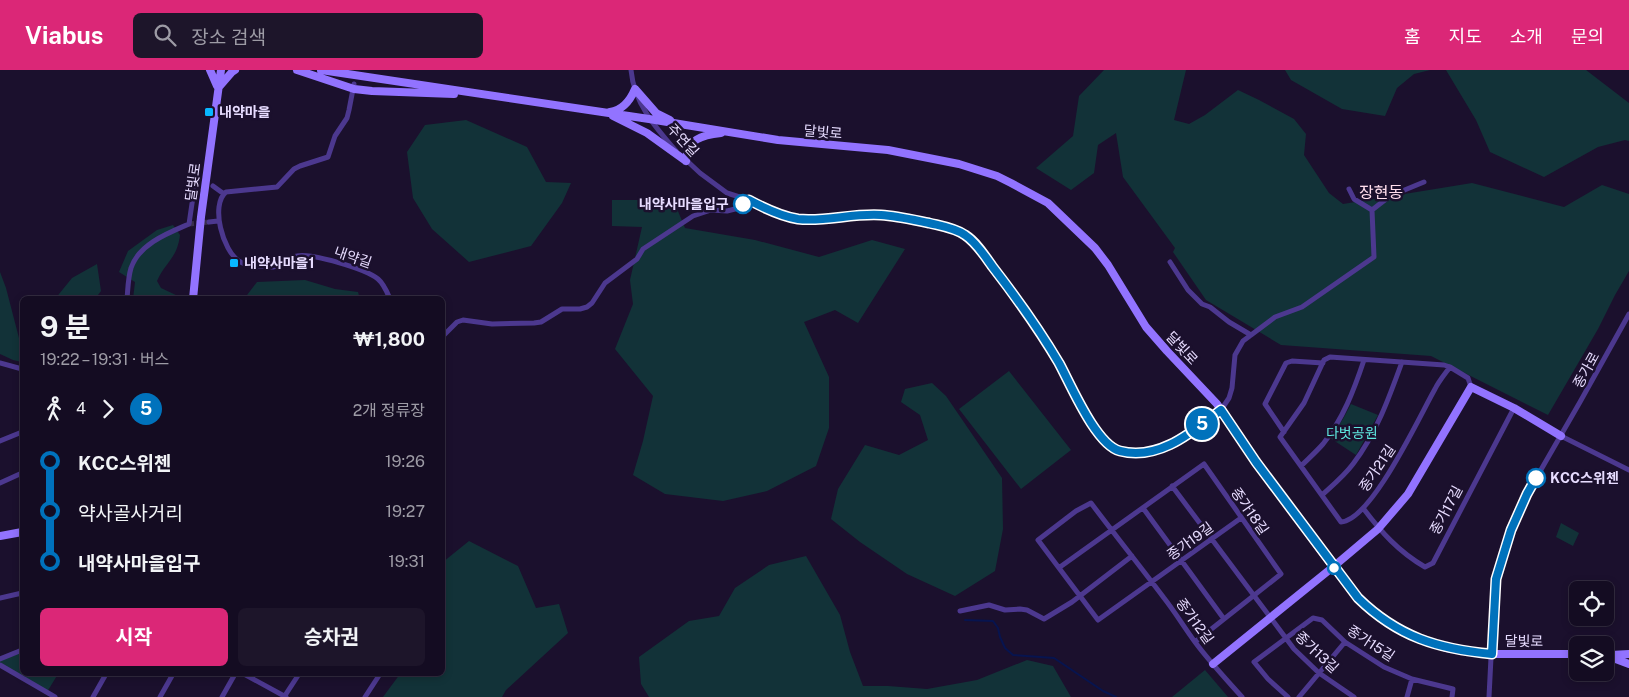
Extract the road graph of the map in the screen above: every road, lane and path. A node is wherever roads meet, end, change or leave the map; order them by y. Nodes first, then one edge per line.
1 (210, 70) edge
2 (221, 70) edge
3 (235, 70) edge
4 (297, 70) edge
5 (320, 70) edge
6 (631, 70) edge
7 (354, 86) junction
8 (218, 88) junction
9 (635, 89) junction
10 (473, 93) junction
11 (606, 113) junction
12 (649, 119) junction
13 (676, 123) junction
14 (732, 132) junction
15 (686, 160) junction
16 (195, 182) dead end
17 (1424, 182) dead end
18 (213, 186) dead end
19 (1349, 189) dead end
20 (224, 194) junction
21 (749, 200) junction
22 (1372, 210) junction
23 (218, 221) junction
24 (209, 222) tunnel mouth
25 (1170, 262) dead end
26 (195, 277) junction
27 (127, 296) edge
28 (189, 296) edge
29 (193, 296) edge
30 (389, 296) edge
31 (1629, 314) edge
32 (445, 334) edge
33 (1251, 335) junction
34 (1364, 360) junction
35 (1324, 361) junction
36 (1402, 362) junction
37 (0, 363) edge
38 (1450, 367) junction
39 (20, 368) edge
40 (1471, 386) junction
41 (1514, 408) junction
42 (1221, 410) junction
43 (1284, 432) junction
44 (20, 433) edge
45 (1561, 436) junction
46 (0, 441) edge
47 (1301, 466) junction
48 (1629, 470) edge
49 (20, 474) edge
50 (0, 483) edge
51 (1172, 486) junction
52 (1322, 495) junction
53 (1143, 508) junction
54 (1363, 508) junction
55 (1241, 518) junction
56 (1378, 529) junction
57 (1112, 531) junction
58 (20, 532) edge
59 (0, 536) edge
60 (1211, 539) junction
61 (1132, 556) junction
62 (1181, 560) junction
63 (1060, 567) junction
64 (1333, 567) junction
65 (1152, 583) junction
66 (20, 593) edge
67 (1080, 595) junction
68 (1253, 596) junction
69 (0, 598) edge
70 (960, 611) dead end
71 (1270, 618) junction
72 (1224, 619) junction
73 (1286, 638) junction
74 (1195, 642) junction
75 (1345, 642) junction
76 (20, 651) edge
77 (1492, 654) junction
78 (1569, 654) edge
79 (1629, 654) edge
80 (1614, 655) edge
81 (1614, 658) edge
82 (0, 659) edge
83 (1619, 660) junction
84 (1213, 664) junction
85 (1629, 664) edge
86 (0, 665) edge
87 (1629, 670) edge
88 (1319, 673) junction
89 (105, 676) edge
90 (172, 676) edge
91 (234, 676) edge
92 (248, 676) edge
93 (299, 676) edge
94 (379, 676) edge
95 (1412, 679) junction
96 (55, 697) edge
97 (93, 697) edge
98 (160, 697) edge
99 (222, 697) edge
100 (285, 697) edge
101 (365, 697) edge
102 (1242, 697) edge
103 (1288, 697) edge
104 (1299, 697) edge
105 (1354, 697) edge
106 (1407, 697) edge
107 (1452, 697) edge
108 (1489, 697) edge

1 - 8 main road
2 - 8 main road, 달빛로
3 - 8 main road
4 - 7 main road
5 - 10 main road, 달빛로
6 - 9 street, 주연길
7 - 10 main road
7 - 20 street
8 - 26 main road, 달빛로
9 - 11 main road
9 - 12 street, 주연길
9 - 13 main road
10 - 11 main road, 달빛로
11 - 12 main road, 달빛로
11 - 15 main road
12 - 13 main road, 달빛로
12 - 15 street, 주연길
13 - 14 main road, 달빛로
14 - 15 main road
14 - 42 main road, 달빛로
15 - 21 street, 주연길
16 - 27 street
17 - 22 street
18 - 20 street
19 - 22 street
20 - 23 street
21 - 32 street
21 - 42 street
22 - 33 street
23 - 24 street
23 - 30 street, 내약길
25 - 33 street
26 - 28 main road
26 - 29 main road, 달빛로
31 - 45 street, 종가로
33 - 42 street
34 - 35 street
34 - 36 street
34 - 47 street
35 - 43 street
35 - 43 street
36 - 38 street
36 - 52 street, 종가21길
37 - 39 street
38 - 40 street
38 - 54 street, 종가21길
40 - 41 main road
40 - 56 main road
41 - 45 main road
41 - 56 street, 종가17길
42 - 64 main road, 달빛로
43 - 47 street, 종가21길
44 - 46 street
45 - 48 street
45 - 77 street, 종가로
47 - 52 street, 종가21길
49 - 50 street
51 - 53 street, 종가18길
51 - 55 street, 종가18길
51 - 60 street
52 - 54 street, 종가21길
53 - 57 street, 종가18길
53 - 62 street
54 - 56 street
55 - 60 street, 종가19길
55 - 68 street, 종가18길
56 - 64 main road
57 - 61 street, 종가12길
57 - 63 street
57 - 63 street, 종가12길
58 - 59 main road
60 - 62 street, 종가19길
60 - 68 street
61 - 65 street, 종가12길
61 - 67 street
62 - 65 street, 종가19길
62 - 72 street
63 - 67 street
64 - 71 main road
64 - 77 main road, 달빛로
65 - 67 street, 종가19길
65 - 74 street, 종가12길
66 - 69 street
67 - 70 street
68 - 71 street, 종가13길
68 - 72 street, 종가18길
71 - 73 street, 종가13길
71 - 84 main road
72 - 74 street, 종가18길
73 - 75 street, 종가15길
73 - 88 street, 종가13길
73 - 103 street
74 - 84 street, 종가12길
75 - 88 street
75 - 95 street, 종가15길
76 - 82 street
77 - 78 main road, 달빛로
77 - 108 street, 종가로
79 - 80 main road
81 - 83 main road
83 - 85 main road
83 - 87 main road
84 - 102 street, 종가12길
86 - 96 street
88 - 104 street
88 - 105 street, 종가13길
89 - 97 street
90 - 98 street
91 - 99 street
92 - 100 street
93 - 100 street
94 - 101 street
95 - 106 street
95 - 107 street, 종가15길

